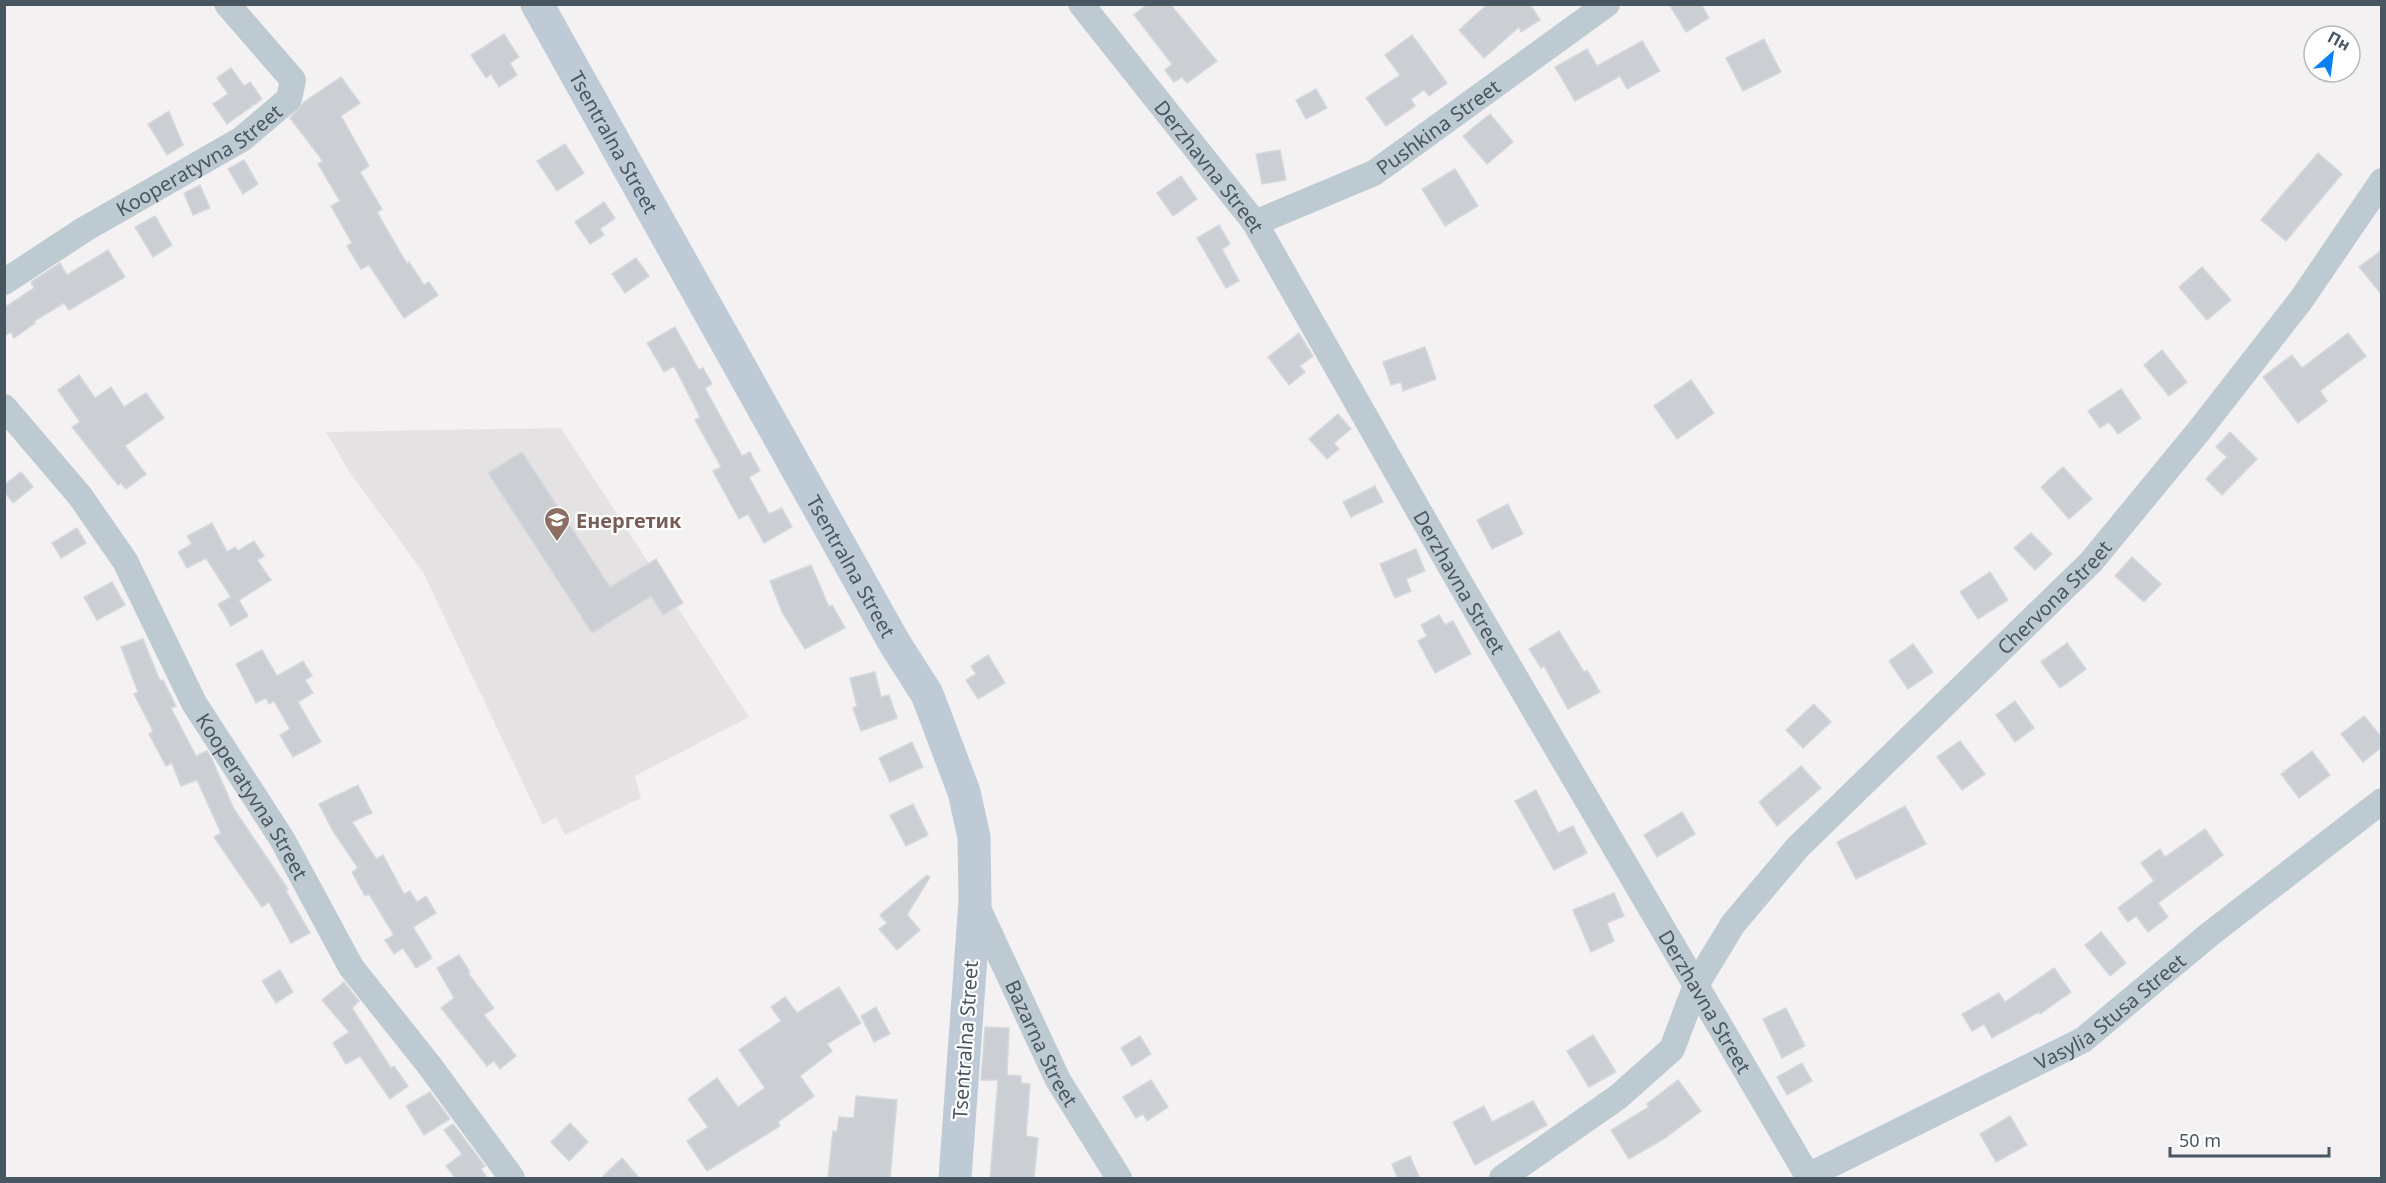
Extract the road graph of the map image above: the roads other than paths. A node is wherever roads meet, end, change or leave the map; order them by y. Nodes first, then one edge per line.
1 (227, 4) edge
2 (537, 4) edge
3 (1081, 4) edge
4 (1607, 4) edge
5 (2382, 181) edge
6 (1256, 223) junction
7 (4, 282) edge
8 (4, 407) edge
9 (2382, 801) edge
10 (975, 901) junction
11 (1696, 985) junction
12 (1809, 1177) edge
13 (512, 1179) edge
14 (955, 1179) edge
15 (1119, 1179) edge
16 (1502, 1179) edge

1 - 7 street, Kooperatyvna Street
2 - 10 main road, Tsentralna Street
3 - 6 street, Derzhavna Street
4 - 6 street, Pushkina Street
5 - 11 street, Chervona Street
6 - 11 street, Derzhavna Street
8 - 13 street, Kooperatyvna Street
9 - 12 street, Vasylia Stusa Street
10 - 14 main road, Tsentralna Street
10 - 15 street, Bazarna Street
11 - 12 street, Derzhavna Street
11 - 16 street, Chervona Street

